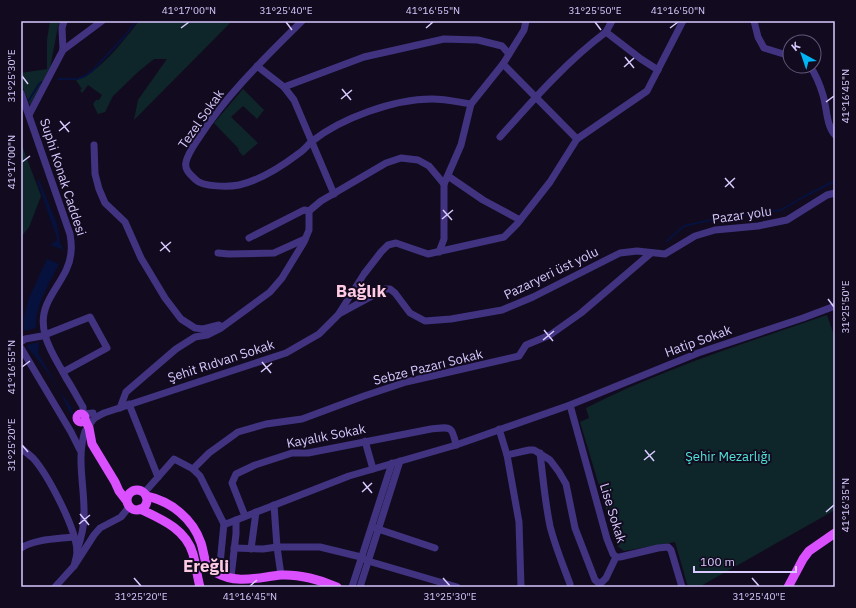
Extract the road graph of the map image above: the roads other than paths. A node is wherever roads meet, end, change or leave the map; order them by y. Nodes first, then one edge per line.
1 (64, 21) edge
2 (102, 21) edge
3 (302, 21) edge
4 (526, 21) edge
5 (612, 21) edge
6 (683, 21) edge
7 (754, 21) edge
8 (606, 32) junction
9 (63, 50) junction
10 (509, 54) junction
11 (782, 54) edge
12 (503, 64) junction
13 (257, 66) junction
14 (658, 70) junction
15 (815, 74) edge
16 (284, 87) junction
17 (21, 93) edge
18 (536, 97) junction
19 (471, 104) junction
20 (29, 115) junction
21 (835, 135) edge
22 (500, 137) dead end
23 (577, 139) junction
24 (312, 142) junction
25 (94, 145) dead end
26 (448, 176) junction
27 (444, 184) junction
28 (835, 193) edge
29 (334, 194) junction
30 (309, 211) junction
31 (520, 220) junction
32 (249, 238) dead end
33 (305, 239) junction
34 (439, 252) junction
35 (218, 253) dead end
36 (651, 253) junction
37 (835, 306) edge
38 (338, 316) junction
39 (229, 322) junction
40 (45, 335) junction
41 (21, 342) edge
42 (21, 348) edge
43 (63, 372) junction
44 (129, 404) junction
45 (570, 405) junction
46 (120, 408) junction
47 (94, 415) junction
48 (83, 422) junction
49 (499, 429) junction
50 (71, 432) junction
51 (365, 441) junction
52 (456, 445) junction
53 (21, 448) edge
54 (80, 450) junction
55 (540, 453) junction
56 (507, 455) junction
57 (400, 461) junction
58 (392, 463) junction
59 (193, 469) junction
60 (373, 469) junction
61 (158, 477) junction
62 (115, 482) junction
63 (143, 495) junction
64 (128, 504) junction
65 (274, 505) junction
66 (140, 509) junction
67 (256, 512) junction
68 (245, 516) junction
69 (157, 517) junction
70 (236, 520) junction
71 (224, 523) junction
72 (371, 527) junction
73 (379, 530) junction
74 (835, 533) edge
75 (73, 537) junction
76 (277, 547) junction
77 (21, 548) edge
78 (234, 548) junction
79 (435, 548) dead end
80 (251, 549) junction
81 (77, 551) junction
82 (616, 557) junction
83 (365, 559) junction
84 (74, 566) junction
85 (219, 574) junction
86 (281, 575) junction
87 (231, 577) junction
88 (570, 584) dead end
89 (55, 587) edge
90 (200, 587) edge
91 (337, 587) edge
92 (352, 587) edge
93 (360, 587) edge
94 (457, 587) edge
95 (521, 587) edge
96 (682, 587) edge
97 (788, 587) edge

1 - 9 street
2 - 9 street
3 - 13 street, Tezel Sokak
4 - 10 street
5 - 8 street
6 - 14 street
7 - 11 street
8 - 14 street
8 - 18 street
9 - 20 street
10 - 12 street
10 - 16 street
12 - 18 street
12 - 19 street
13 - 16 street
13 - 24 street, Tezel Sokak
14 - 23 street
15 - 21 street
16 - 24 street
17 - 20 street, Suphi Konak Caddesi
18 - 22 street
18 - 23 street
19 - 24 street, Tezel Sokak
19 - 26 street
20 - 40 street, Suphi Konak Caddesi
23 - 31 street
24 - 29 street
25 - 39 street
26 - 27 street
26 - 31 street
27 - 29 street
27 - 34 street
28 - 36 street, Pazar yolu
29 - 30 street
30 - 32 street
30 - 33 street
31 - 34 street
33 - 35 street
33 - 39 street
34 - 38 street
36 - 38 street, Pazaryeri üst yolu
36 - 59 street, Sebze Pazarı Sokak
37 - 45 street, Hatip Sokak
38 - 44 street, Şehit Rıdvan Sokak
39 - 46 street
40 - 41 street
40 - 43 street, Suphi Konak Caddesi
40 - 43 street
42 - 50 street
43 - 48 street, Suphi Konak Caddesi
44 - 46 street, Şehit Rıdvan Sokak
44 - 61 street
45 - 49 street
45 - 82 street, Lise Sokak
46 - 47 street, Şehit Rıdvan Sokak
47 - 48 street, Şehit Rıdvan Sokak
47 - 48 street, Şehit Rıdvan Sokak
48 - 50 street
48 - 54 street
48 - 62 main road, Suphi Konak Caddesi
49 - 52 street
49 - 56 street
50 - 54 street
51 - 52 street, Kayalık Sokak
51 - 60 street
51 - 68 street, Kayalık Sokak
52 - 57 street
53 - 75 street
54 - 81 street
55 - 56 street
55 - 82 street
55 - 88 street
56 - 95 street
57 - 58 street
57 - 73 street
58 - 60 street
58 - 72 street
59 - 61 street
59 - 71 street
60 - 65 street
61 - 63 street
62 - 63 main road
62 - 64 main road, Suphi Konak Caddesi
63 - 64 main road
63 - 66 main road
63 - 69 main road
63 - 85 main road
64 - 66 main road
64 - 84 street
65 - 67 street
65 - 76 street
66 - 69 main road
67 - 68 street
67 - 80 street
68 - 70 street
69 - 90 main road
70 - 71 street
70 - 78 street
71 - 85 street
72 - 73 street
72 - 83 street
73 - 79 street
73 - 83 street
74 - 97 main road
75 - 77 street
75 - 81 street
76 - 80 street
76 - 83 street
76 - 86 street
78 - 80 street
78 - 87 street
81 - 84 street
82 - 96 street, Lise Sokak
83 - 92 street
83 - 93 street
83 - 94 street
84 - 89 street
85 - 87 main road
86 - 87 main road
86 - 91 main road

